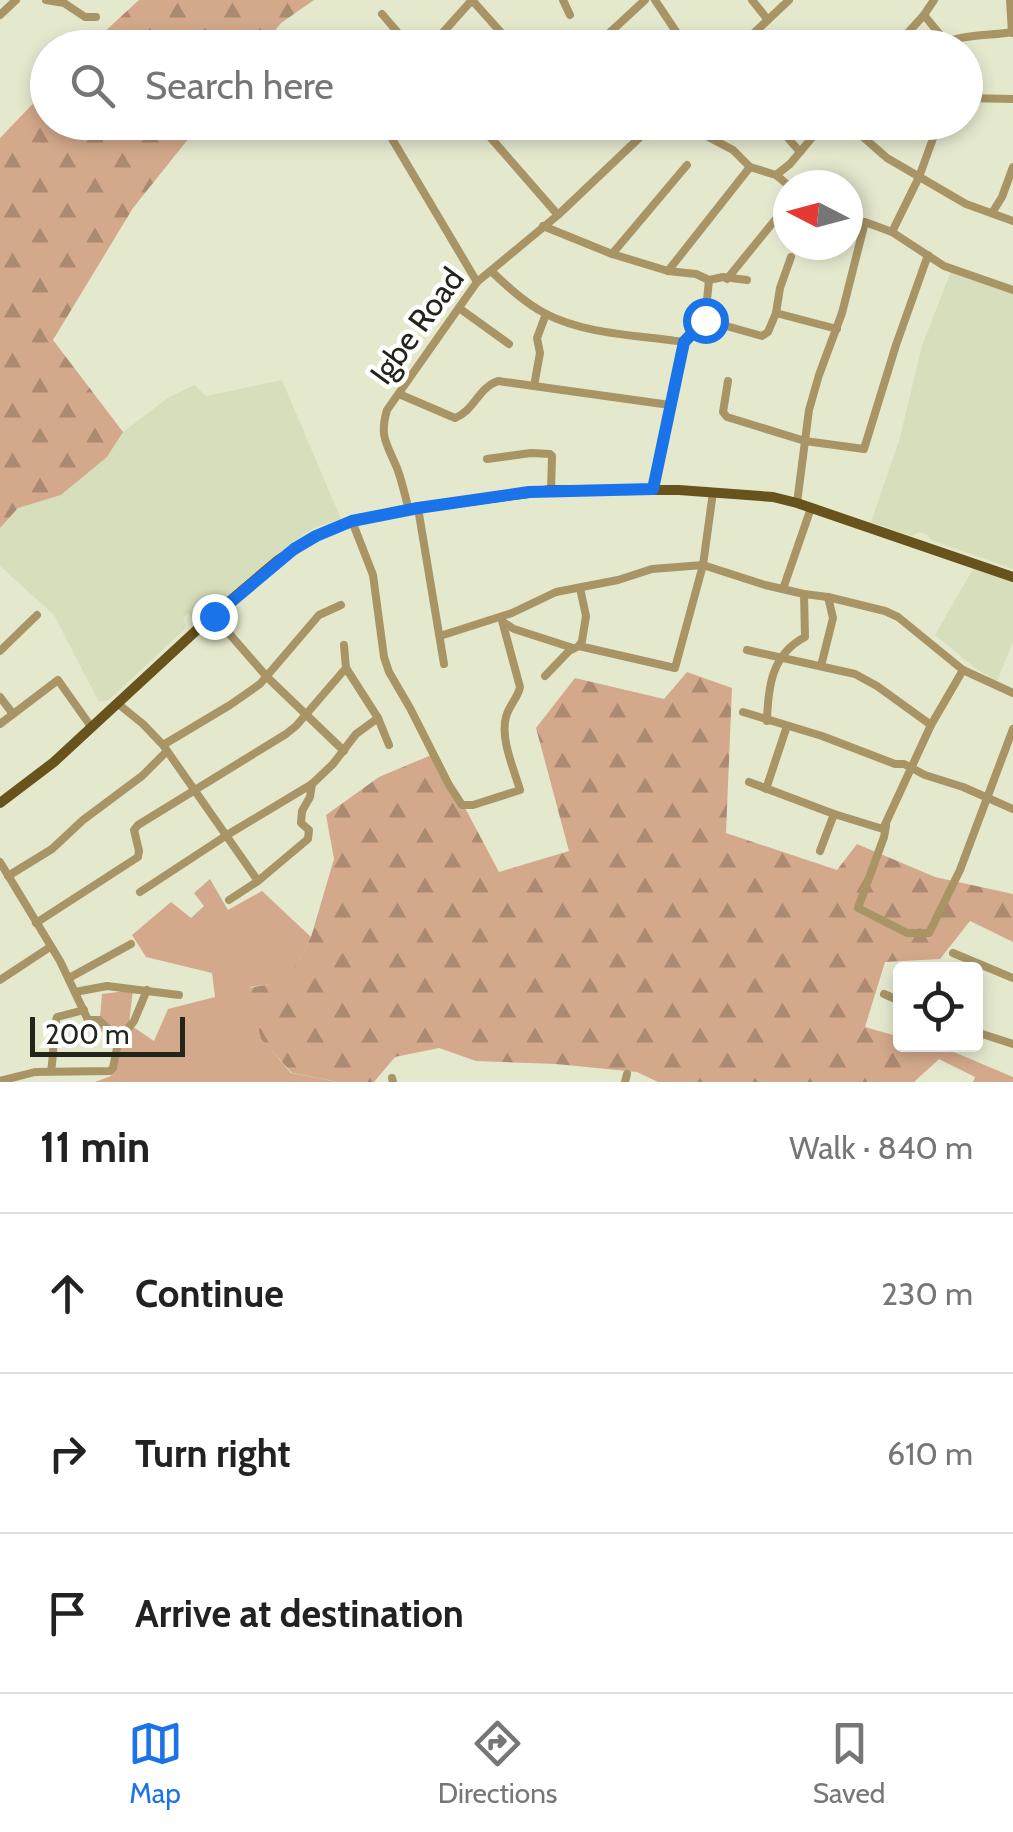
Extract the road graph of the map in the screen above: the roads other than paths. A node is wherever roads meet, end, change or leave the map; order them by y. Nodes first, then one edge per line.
1 (16, 0) edge
2 (46, 0) edge
3 (563, 0) edge
4 (645, 0) edge
5 (655, 0) edge
6 (752, 0) edge
7 (789, 0) edge
8 (934, 0) edge
9 (1010, 0) edge
10 (382, 14) dead end
11 (570, 15) dead end
12 (924, 15) junction
13 (0, 16) edge
14 (96, 17) dead end
15 (768, 20) junction
16 (396, 30) edge
17 (444, 30) edge
18 (499, 30) edge
19 (612, 30) edge
20 (675, 30) edge
21 (757, 30) edge
22 (910, 30) edge
23 (934, 30) edge
24 (1012, 35) edge
25 (983, 37) edge
26 (983, 98) edge
27 (1013, 98) edge
28 (393, 140) edge
29 (493, 140) edge
30 (637, 140) edge
31 (714, 140) edge
32 (790, 140) edge
33 (810, 140) edge
34 (866, 140) edge
35 (932, 140) edge
36 (800, 152) junction
37 (688, 165) dead end
38 (1013, 166) edge
39 (750, 167) junction
40 (782, 170) edge
41 (773, 173) edge
42 (919, 177) junction
43 (992, 213) junction
44 (558, 215) junction
45 (1013, 220) edge
46 (773, 222) edge
47 (543, 226) junction
48 (892, 232) junction
49 (612, 254) junction
50 (928, 255) junction
51 (789, 260) edge
52 (490, 271) junction
53 (668, 271) junction
54 (727, 278) junction
55 (709, 280) junction
56 (747, 280) dead end
57 (477, 282) junction
58 (1013, 290) edge
59 (459, 308) junction
60 (776, 313) junction
61 (546, 314) junction
62 (705, 320) junction
63 (837, 328) junction
64 (684, 342) junction
65 (509, 344) dead end
66 (728, 381) dead end
67 (534, 386) junction
68 (399, 394) junction
69 (670, 405) junction
70 (805, 441) junction
71 (487, 459) dead end
72 (653, 489) junction
73 (552, 490) junction
74 (713, 492) junction
75 (797, 503) junction
76 (811, 508) junction
77 (413, 509) junction
78 (352, 521) junction
79 (703, 565) junction
80 (1013, 577) edge
81 (580, 588) junction
82 (783, 589) junction
83 (804, 594) junction
84 (828, 597) junction
85 (341, 605) dead end
86 (37, 615) dead end
87 (214, 616) junction
88 (502, 620) junction
89 (440, 636) junction
90 (344, 645) dead end
91 (578, 648) junction
92 (747, 650) dead end
93 (0, 651) edge
94 (779, 658) junction
95 (444, 664) dead end
96 (821, 666) junction
97 (346, 668) junction
98 (963, 670) junction
99 (545, 676) dead end
100 (267, 677) junction
101 (1013, 693) edge
102 (0, 697) edge
103 (116, 703) junction
104 (742, 712) dead end
105 (14, 714) junction
106 (306, 714) junction
107 (378, 718) junction
108 (767, 720) junction
109 (0, 724) edge
110 (931, 725) junction
111 (787, 726) junction
112 (92, 728) junction
113 (1013, 731) edge
114 (389, 745) dead end
115 (165, 748) junction
116 (344, 750) junction
117 (911, 768) junction
118 (748, 782) dead end
119 (312, 784) junction
120 (766, 788) junction
121 (194, 790) junction
122 (987, 796) junction
123 (0, 803) edge
124 (1013, 809) edge
125 (834, 814) junction
126 (886, 826) junction
127 (227, 835) junction
128 (820, 851) dead end
129 (0, 862) edge
130 (8, 876) junction
131 (258, 881) junction
132 (140, 892) dead end
133 (229, 900) dead end
134 (36, 923) junction
135 (131, 944) dead end
136 (50, 947) junction
137 (953, 953) dead end
138 (69, 978) junction
139 (1013, 978) edge
140 (0, 980) edge
141 (147, 990) junction
142 (76, 992) junction
143 (884, 994) dead end
144 (179, 995) dead end
145 (893, 997) edge
146 (84, 1010) junction
147 (983, 1034) edge
148 (119, 1038) junction
149 (1013, 1044) edge
150 (0, 1066) edge
151 (51, 1071) junction
152 (2, 1080) edge

1 - 13 street
2 - 14 street
3 - 11 street
4 - 19 street
5 - 20 street
6 - 15 street
7 - 15 street
8 - 12 street
9 - 24 street
10 - 16 street
12 - 22 street
12 - 23 street
15 - 21 street
17 - 18 street
24 - 25 street
26 - 27 street
28 - 57 street
29 - 44 street
30 - 44 street, Igbe Road
31 - 39 street
32 - 36 street
33 - 36 street
34 - 42 street
35 - 42 street
36 - 40 street
37 - 49 street
38 - 43 street
39 - 41 street
39 - 53 street
42 - 43 street
42 - 48 street
43 - 45 street
44 - 47 street, Igbe Road
46 - 54 street
47 - 49 street
47 - 52 street, Igbe Road
48 - 50 street
48 - 63 street
49 - 53 street
50 - 58 street
50 - 70 street
51 - 60 street
52 - 57 street, Igbe Road
52 - 61 street
53 - 55 street
54 - 55 street
54 - 56 street
55 - 62 street
57 - 59 street, Igbe Road
59 - 65 street
59 - 68 street, Igbe Road
60 - 62 street
60 - 63 street
61 - 64 street
61 - 67 street
62 - 64 street
63 - 70 street
64 - 69 street
66 - 70 street
67 - 68 street
67 - 69 street
68 - 77 street, Igbe Road
69 - 72 street
70 - 75 street
71 - 73 street
72 - 73 main road
72 - 74 main road
73 - 77 main road
74 - 75 main road
74 - 79 street
75 - 76 main road
76 - 80 main road
76 - 82 street
77 - 78 main road
77 - 89 street, Igbe Road
78 - 87 main road
78 - 88 street
79 - 81 street
79 - 82 street
79 - 91 street
81 - 88 street
81 - 91 street
82 - 83 street
83 - 84 street
83 - 94 street
84 - 96 street
84 - 98 street
85 - 100 street
86 - 93 street
87 - 100 street
87 - 103 main road
88 - 89 street
88 - 91 street
89 - 95 street, Igbe Road
90 - 97 street
91 - 99 street
92 - 94 street
94 - 96 street
94 - 108 street
96 - 110 street
97 - 106 street
97 - 107 street
98 - 101 street
98 - 110 street
100 - 106 street
100 - 115 street
102 - 105 street
103 - 112 main road
103 - 115 street
104 - 108 street
105 - 109 street
105 - 112 street
106 - 116 street
106 - 121 street
107 - 114 street
107 - 116 street
108 - 111 street
110 - 117 street
111 - 117 street
111 - 120 street
112 - 123 main road
113 - 122 street
115 - 121 street
115 - 130 street
116 - 119 street
117 - 122 street
117 - 126 street
118 - 120 street
119 - 127 street
119 - 131 street
120 - 125 street
121 - 127 street
121 - 134 street
122 - 124 street
122 - 126 street
125 - 126 street
125 - 128 street
127 - 131 street
127 - 132 street
129 - 130 street
130 - 134 street
131 - 133 street
134 - 136 street
135 - 138 street
136 - 138 street
136 - 140 street
137 - 139 street
138 - 142 street
141 - 142 street
141 - 144 street
141 - 148 street
142 - 146 street
143 - 145 street
146 - 148 street
146 - 151 street
147 - 149 street
148 - 151 street
150 - 152 street
151 - 152 street

